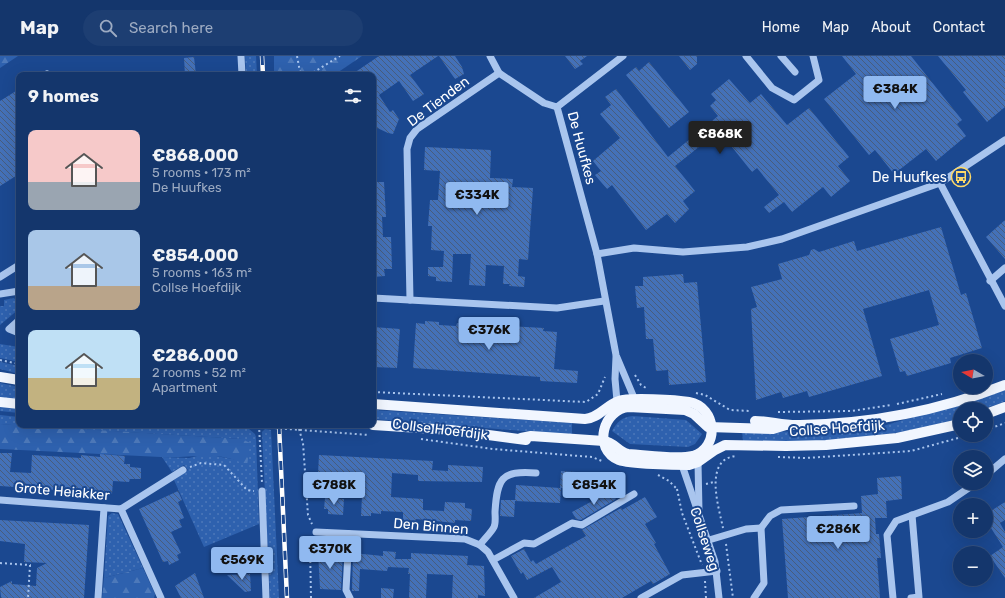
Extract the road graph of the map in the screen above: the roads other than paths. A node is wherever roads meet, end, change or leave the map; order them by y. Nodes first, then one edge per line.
1 (241, 56) edge
2 (490, 56) edge
3 (623, 56) edge
4 (746, 56) edge
5 (781, 56) edge
6 (813, 56) edge
7 (242, 72) edge
8 (795, 72) dead end
9 (499, 73) junction
10 (557, 107) junction
11 (1005, 140) edge
12 (940, 183) junction
13 (596, 254) junction
14 (16, 267) edge
15 (1005, 268) edge
16 (0, 276) edge
17 (990, 281) junction
18 (16, 291) edge
19 (0, 294) edge
20 (376, 298) edge
21 (410, 300) junction
22 (604, 301) junction
23 (1005, 306) edge
24 (16, 323) edge
25 (16, 332) edge
26 (616, 355) junction
27 (2, 376) edge
28 (16, 379) edge
29 (1005, 385) edge
30 (635, 400) junction
31 (0, 402) edge
32 (16, 404) edge
33 (376, 404) edge
34 (617, 406) junction
35 (1005, 407) edge
36 (993, 411) edge
37 (711, 424) junction
38 (953, 426) edge
39 (373, 430) edge
40 (605, 444) junction
41 (698, 458) junction
42 (1005, 459) edge
43 (682, 465) junction
44 (993, 469) edge
45 (183, 470) road end
46 (536, 473) dead end
47 (966, 490) edge
48 (262, 491) road end
49 (634, 494) dead end
50 (0, 500) edge
51 (854, 506) dead end
52 (104, 508) junction
53 (122, 509) junction
54 (699, 513) junction
55 (912, 515) junction
56 (761, 528) junction
57 (316, 532) road end
58 (349, 534) junction
59 (709, 540) junction
60 (480, 545) junction
61 (493, 560) junction
62 (717, 571) junction
63 (98, 598) edge
64 (161, 598) edge
65 (266, 598) edge
66 (350, 598) edge
67 (514, 598) edge
68 (641, 598) edge
69 (719, 598) edge
70 (754, 598) edge
71 (893, 598) edge
72 (911, 598) edge

1 - 7 street
2 - 9 street
3 - 10 street, De Huufkes
4 - 6 street
5 - 8 street
9 - 10 street
9 - 21 street, De Tienden
10 - 13 street, De Huufkes
11 - 12 street
12 - 13 street
12 - 17 street
13 - 22 street, De Huufkes
14 - 16 street
15 - 17 street
17 - 23 street
18 - 19 street
20 - 21 street
21 - 22 street
22 - 26 street, De Huufkes
24 - 25 street
26 - 30 street, De Huufkes
26 - 34 street, De Huufkes
27 - 28 main road
29 - 37 main road, Collse Hoefdijk
30 - 34 main road
30 - 37 main road
31 - 32 main road
33 - 34 main road, Collse Hoefdijk
34 - 37 main road
34 - 40 main road
35 - 36 main road
37 - 41 main road
38 - 41 main road, Collse Hoefdijk
39 - 40 main road, Collse Hoefdijk
40 - 41 main road
40 - 43 main road
41 - 43 main road
41 - 54 street, Collseweg
42 - 44 street
43 - 54 street, Collseweg
45 - 53 street
46 - 60 street
47 - 55 street
48 - 65 street
49 - 61 street
50 - 52 street, Grote Heiakker
51 - 56 street
52 - 53 street, Grote Heiakker
52 - 63 street
53 - 64 street
54 - 59 street, Collseweg
55 - 71 street
55 - 72 street
56 - 59 street
56 - 70 street
57 - 58 street, Den Binnen
58 - 60 street, Den Binnen
58 - 66 street
59 - 62 street, Collseweg
60 - 61 street, Den Binnen
61 - 67 street, Den Binnen
62 - 68 street
62 - 69 street, Collseweg

